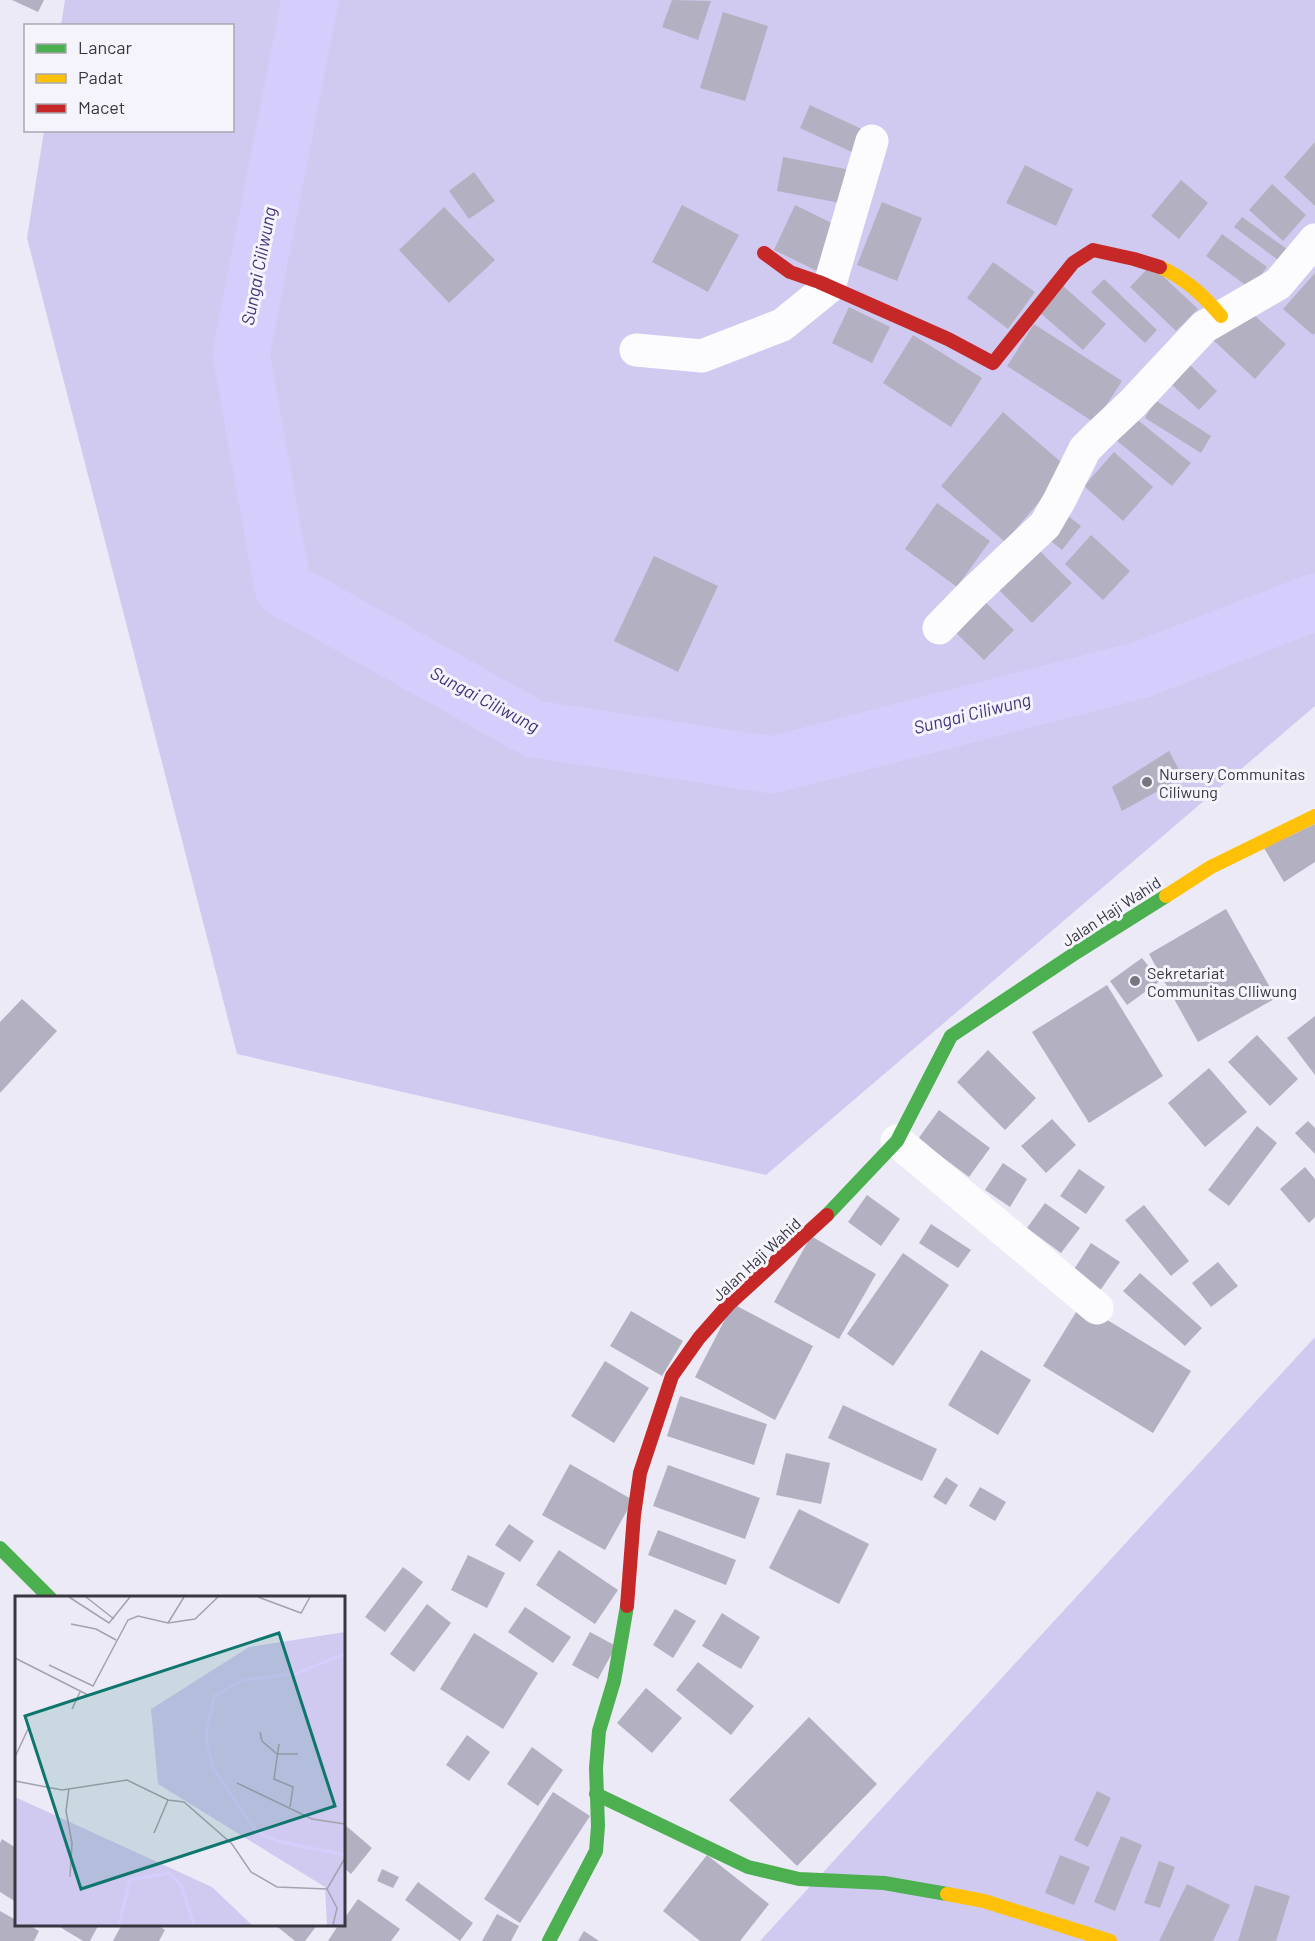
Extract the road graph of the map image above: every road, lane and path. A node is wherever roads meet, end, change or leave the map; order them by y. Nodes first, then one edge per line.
1 (872, 141) dead end
2 (1315, 240) edge
3 (764, 253) dead end
4 (829, 287) junction
5 (1221, 316) junction
6 (636, 350) dead end
7 (939, 628) dead end
8 (1315, 816) edge
9 (897, 1142) junction
10 (1097, 1308) dead end
11 (0, 1548) edge
12 (48, 1596) edge
13 (596, 1794) junction
14 (549, 1941) edge
15 (1110, 1941) edge

1 - 4 street
2 - 5 street
3 - 4 street
4 - 5 street
4 - 6 street
5 - 7 street
8 - 9 street, Jalan Haji Wahid
9 - 10 street
9 - 13 street, Jalan Haji Wahid
11 - 12 street
13 - 14 street, Jalan Haji Wahid
13 - 15 street

